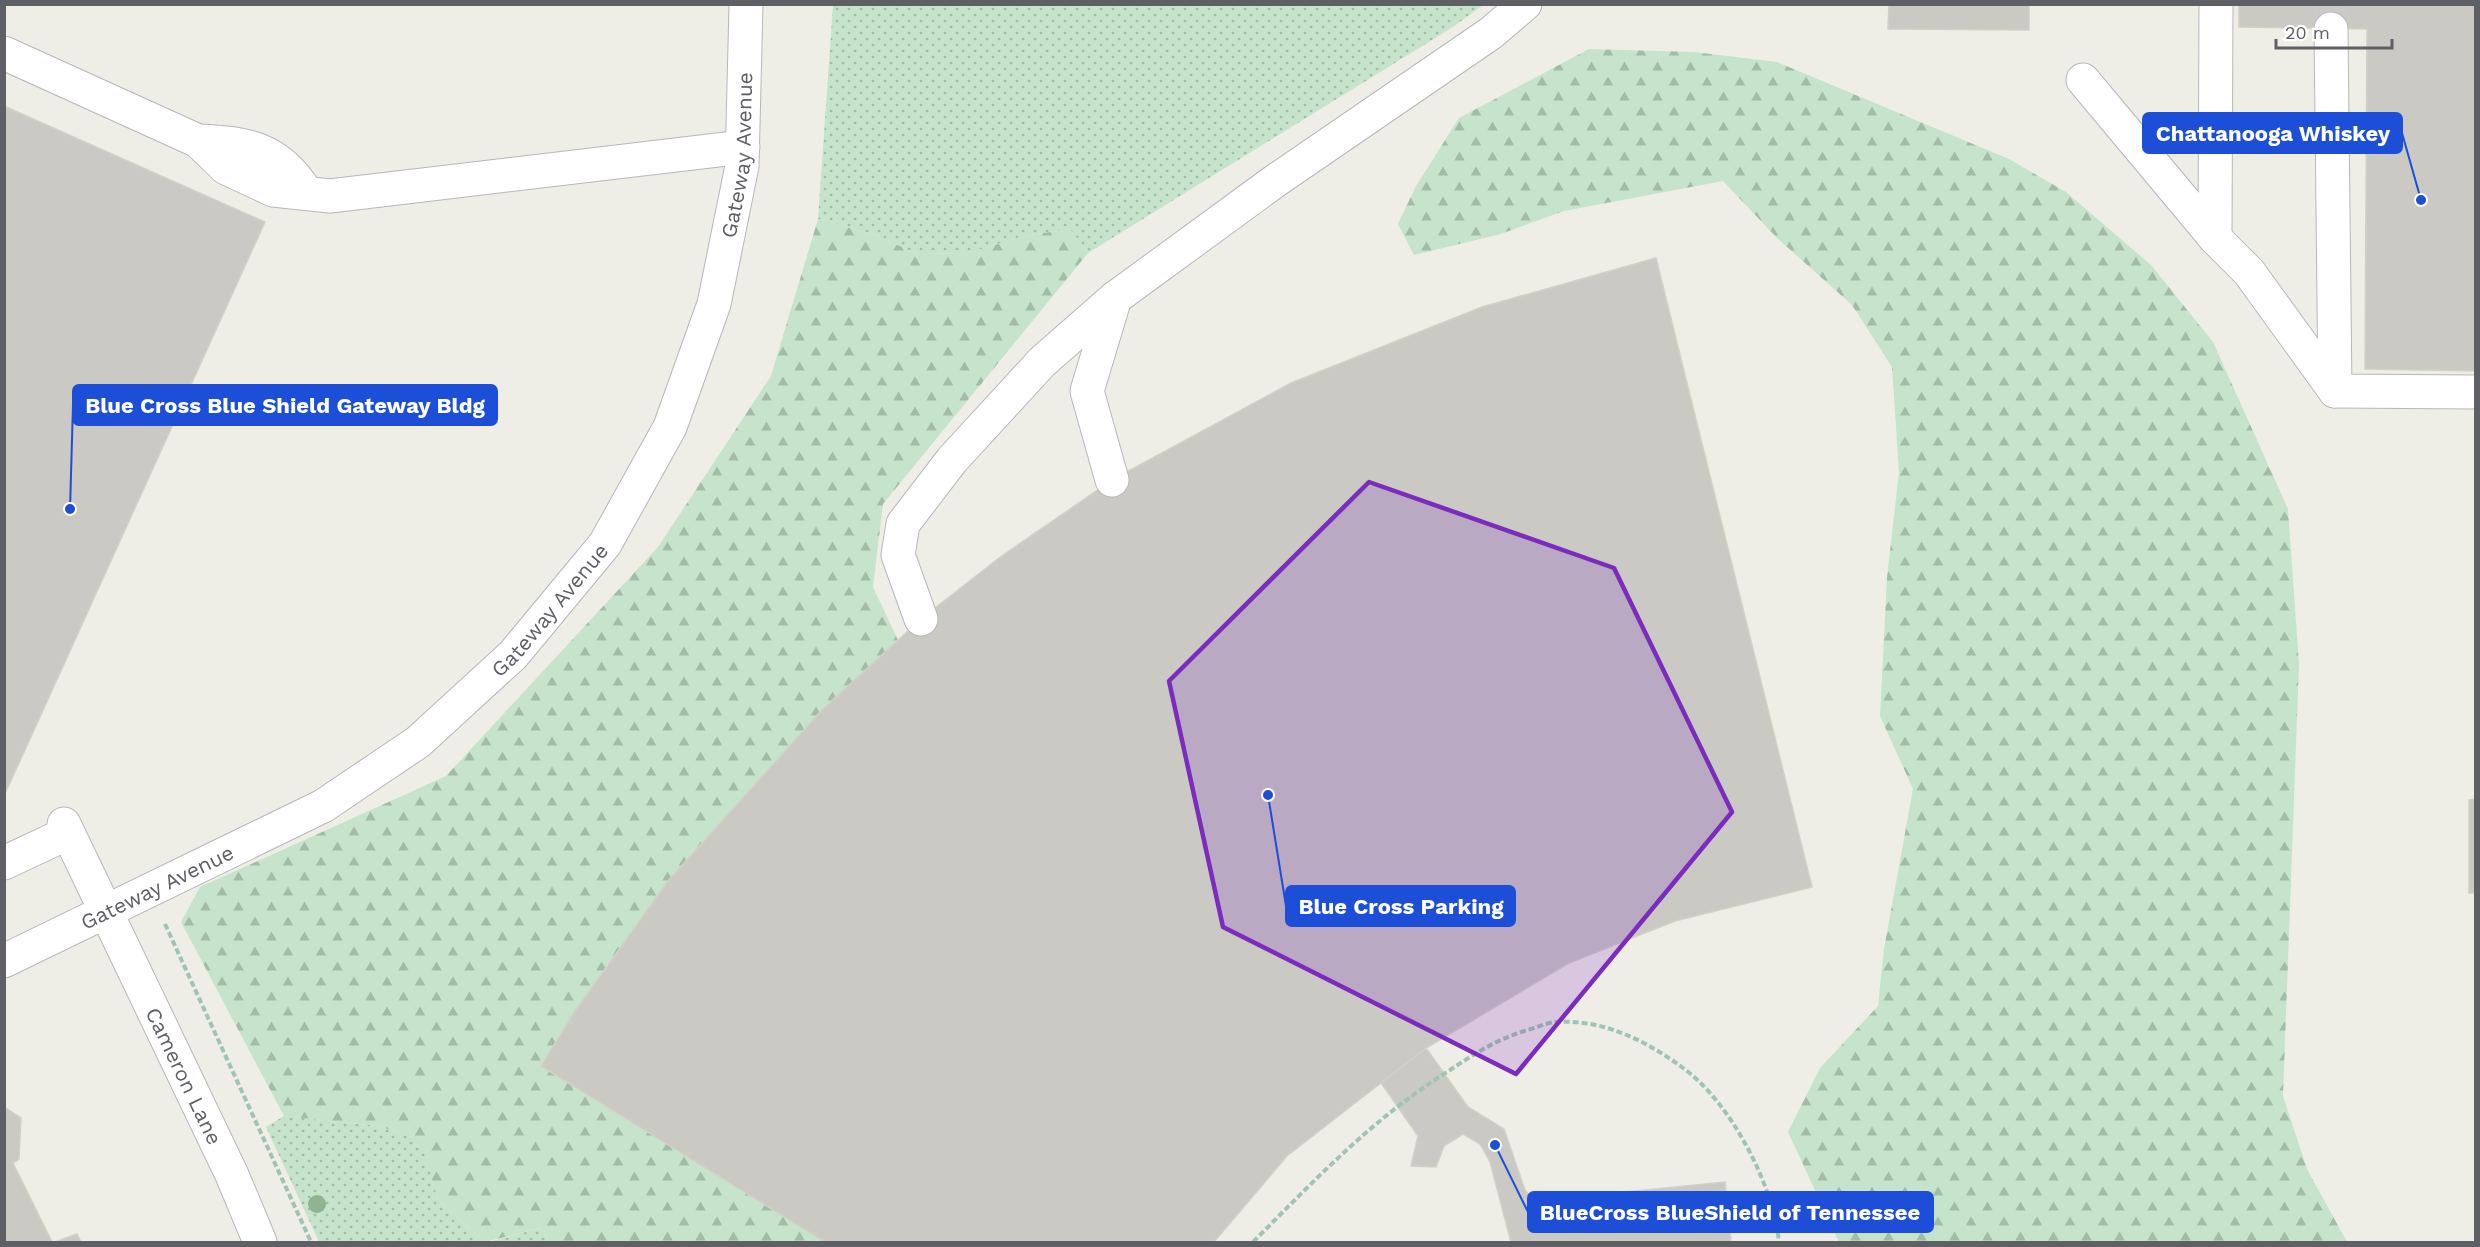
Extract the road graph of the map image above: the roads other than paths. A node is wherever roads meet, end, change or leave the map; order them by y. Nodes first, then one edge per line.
1 (746, 4) edge
2 (1525, 4) edge
3 (2216, 4) edge
4 (2331, 29) tunnel mouth
5 (4, 53) edge
6 (2083, 80) dead end
7 (743, 147) junction
8 (2215, 238) junction
9 (1115, 298) junction
10 (2335, 391) junction
11 (2475, 392) edge
12 (1112, 480) dead end
13 (921, 619) dead end
14 (4, 863) edge
15 (105, 912) junction
16 (4, 961) edge
17 (260, 1242) edge

1 - 7 street, Gateway Avenue
2 - 9 street
3 - 8 street
4 - 10 street
5 - 7 street
6 - 8 street
7 - 15 street, Gateway Avenue
8 - 10 street
9 - 12 street
9 - 13 street
10 - 11 street
14 - 15 street, Cameron Lane
15 - 16 street, Gateway Avenue
15 - 17 street, Cameron Lane

